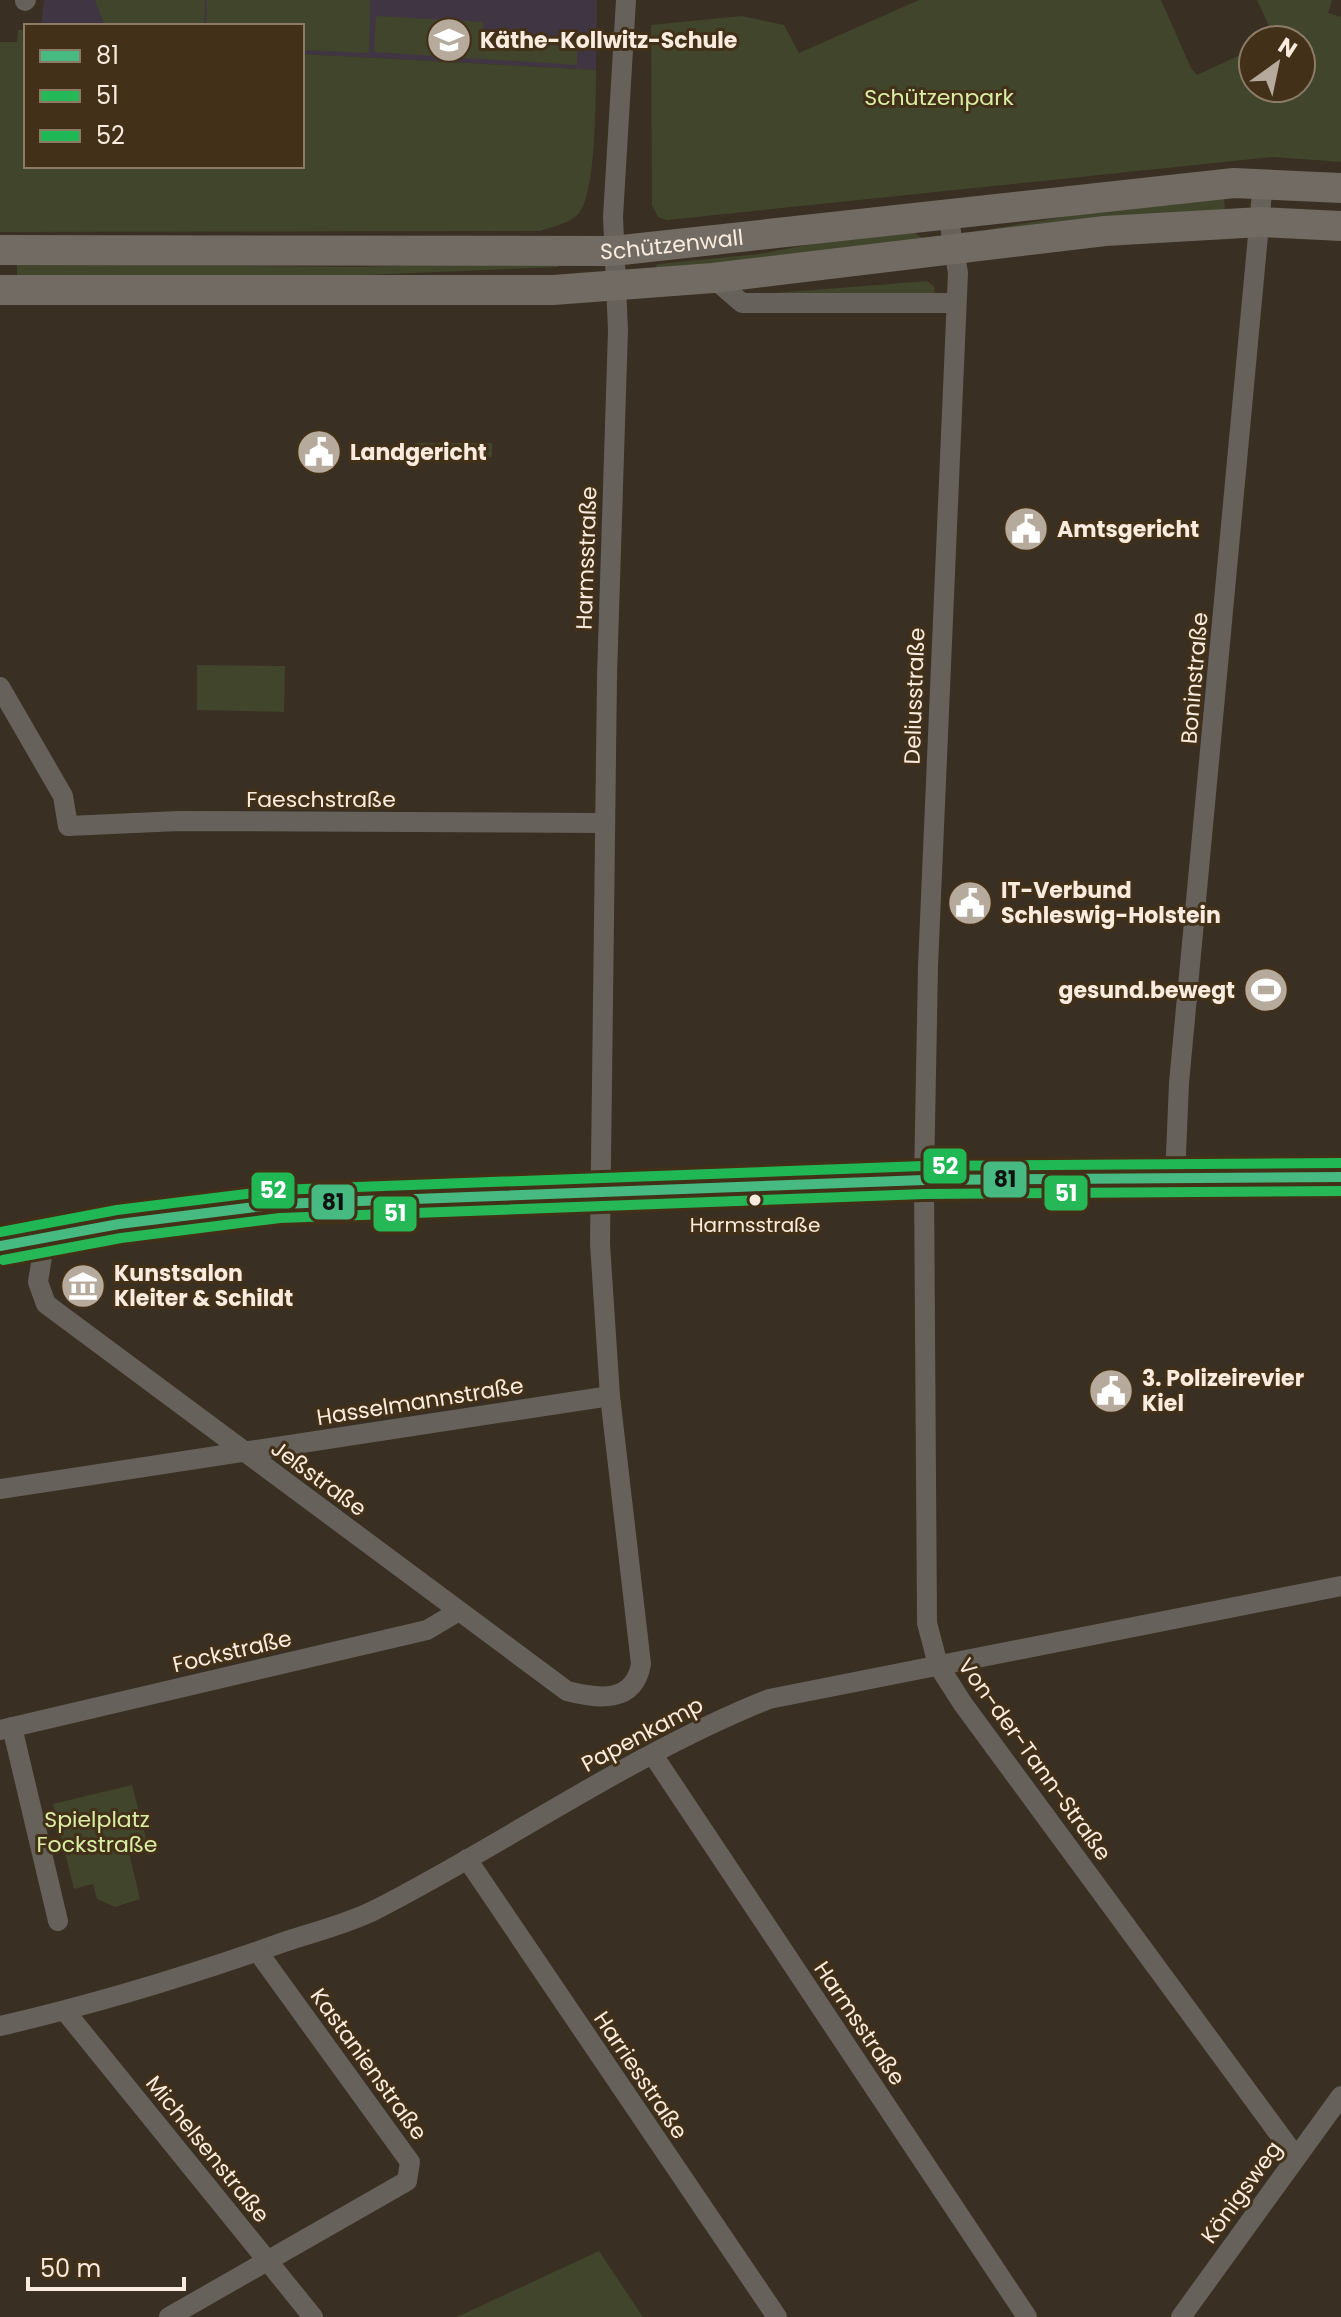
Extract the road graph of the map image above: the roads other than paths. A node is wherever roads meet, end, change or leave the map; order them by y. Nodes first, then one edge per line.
1 (626, 0) edge
2 (1263, 182) junction
3 (1341, 188) edge
4 (948, 214) junction
5 (1261, 222) junction
6 (1341, 226) edge
7 (0, 250) edge
8 (613, 251) junction
9 (954, 251) junction
10 (713, 278) junction
11 (614, 286) junction
12 (0, 290) edge
13 (956, 303) junction
14 (0, 687) edge
15 (604, 823) junction
16 (1341, 1177) edge
17 (1175, 1178) junction
18 (924, 1180) junction
19 (599, 1191) junction
20 (45, 1238) junction
21 (0, 1246) edge
22 (610, 1396) junction
23 (244, 1452) junction
24 (0, 1489) edge
25 (1341, 1586) edge
26 (459, 1611) junction
27 (938, 1665) junction
28 (629, 1689) joint
29 (6, 1728) edge
30 (653, 1755) junction
31 (467, 1859) junction
32 (58, 1921) dead end
33 (258, 1952) junction
34 (65, 2011) junction
35 (0, 2026) edge
36 (1341, 2096) edge
37 (1296, 2157) junction
38 (268, 2262) junction
39 (169, 2317) edge
40 (313, 2317) edge
41 (777, 2317) edge
42 (1027, 2317) edge
43 (1181, 2317) edge

1 - 8 street, Harmsstraße
2 - 3 main road, Schützenwall
2 - 4 main road, Schützenwall
2 - 5 street, Boninstraße
4 - 8 main road, Schützenwall
4 - 9 street, Deliusstraße
5 - 6 main road, Schützenwall
5 - 9 main road, Schützenwall
5 - 17 street, Boninstraße
7 - 8 main road, Schützenwall
8 - 11 street, Harmsstraße
9 - 10 main road, Schützenwall
9 - 13 street, Deliusstraße
10 - 11 main road, Schützenwall
10 - 13 street, Schützenwall
11 - 12 main road, Schützenwall
11 - 15 street, Harmsstraße
13 - 18 street, Deliusstraße
14 - 15 street, Faeschstraße
15 - 19 street, Harmsstraße
16 - 17 main road
17 - 18 main road
18 - 19 main road
18 - 27 street, Von-der-Tann-Straße
19 - 20 main road
19 - 22 street, Harmsstraße
20 - 21 main road
20 - 23 street, Jeßstraße
22 - 23 street, Hasselmannstraße
22 - 28 street, Harmsstraße
23 - 24 street, Hasselmannstraße
23 - 26 street, Jeßstraße
25 - 27 street, Papenkamp
26 - 28 street, Jeßstraße
26 - 29 street, Fockstraße
27 - 30 street, Papenkamp
27 - 37 street, Von-der-Tann-Straße
29 - 32 street, Fockstraße
30 - 31 street, Papenkamp
30 - 42 street, Harmsstraße
31 - 33 street, Papenkamp
31 - 41 street, Harriesstraße
33 - 34 street, Papenkamp
33 - 38 street, Kastanienstraße
34 - 35 street, Papenkamp
34 - 38 street, Michelsenstraße
36 - 37 street, Königsweg
37 - 43 street, Königsweg
38 - 39 street, Kastanienstraße
38 - 40 street, Michelsenstraße

